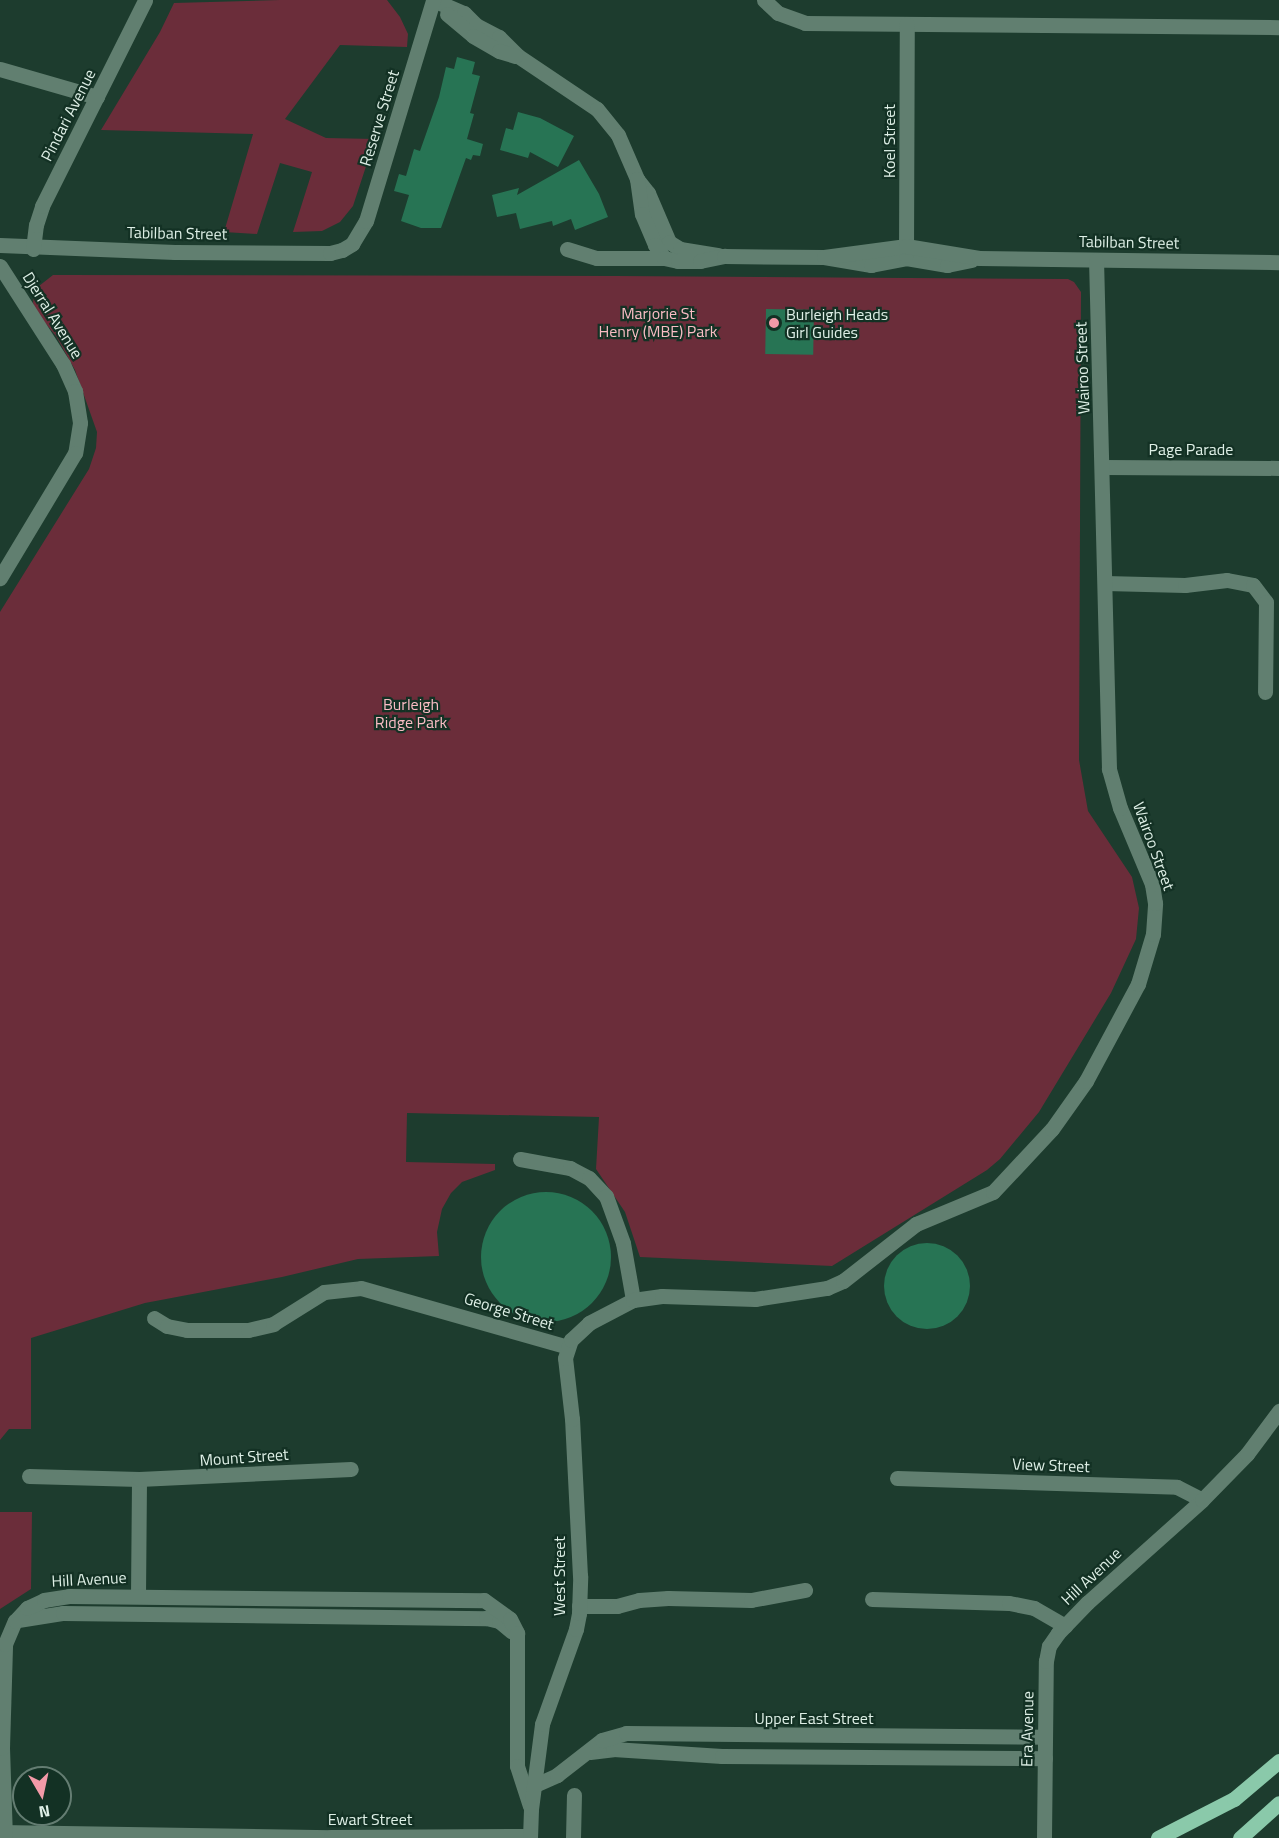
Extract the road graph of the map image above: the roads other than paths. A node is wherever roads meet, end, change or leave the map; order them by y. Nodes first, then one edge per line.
1 (146, 0) edge
2 (764, 0) edge
3 (436, 2) edge
4 (907, 24) junction
5 (1279, 27) edge
6 (0, 69) edge
7 (97, 97) junction
8 (352, 244) joint
9 (0, 245) edge
10 (33, 249) junction
11 (567, 249) dead end
12 (669, 252) junction
13 (906, 252) junction
14 (1096, 260) junction
15 (1279, 262) edge
16 (0, 266) edge
17 (1103, 467) junction
18 (1279, 468) edge
19 (0, 578) edge
20 (1105, 583) junction
21 (1265, 692) dead end
22 (520, 1159) dead end
23 (971, 1203) joint
24 (633, 1300) junction
25 (154, 1318) dead end
26 (567, 1347) junction
27 (1279, 1411) edge
28 (351, 1469) dead end
29 (29, 1476) dead end
30 (897, 1478) dead end
31 (139, 1479) junction
32 (1202, 1500) junction
33 (805, 1590) dead end
34 (138, 1595) junction
35 (872, 1599) dead end
36 (579, 1606) junction
37 (15, 1621) junction
38 (1065, 1626) junction
39 (518, 1649) junction
40 (1045, 1737) junction
41 (590, 1752) junction
42 (1045, 1758) junction
43 (1279, 1761) edge
44 (535, 1785) junction
45 (574, 1795) dead end
46 (1279, 1803) edge
47 (531, 1809) junction
48 (2, 1835) edge
49 (209, 1837) edge
50 (531, 1837) edge
51 (573, 1838) edge
52 (1044, 1838) edge
53 (1158, 1838) edge
54 (1240, 1838) edge

1 - 7 street, Pindari Avenue
2 - 4 street
3 - 8 street, Reserve Street
3 - 12 street
4 - 5 street
4 - 13 street, Koel Street
6 - 7 street
7 - 10 street, Pindari Avenue
8 - 10 street, Tabilban Street
9 - 10 street, Tabilban Street
11 - 12 street, Tabilban Street
12 - 13 street, Tabilban Street
13 - 14 street, Tabilban Street
14 - 15 street, Tabilban Street
14 - 17 street, Wairoo Street
16 - 19 street, Djerral Avenue
17 - 18 street, Page Parade
17 - 20 street, Wairoo Street
20 - 21 street
20 - 23 street, Wairoo Street
22 - 24 street
23 - 24 street, George Street
24 - 26 street, George Street
25 - 26 street, George Street
26 - 36 street, West Street
27 - 32 street, Hill Avenue
28 - 31 street, Mount Street
29 - 31 street, Mount Street
30 - 32 street, View Street
31 - 34 street
32 - 38 street, Hill Avenue
33 - 36 street
34 - 37 street, Hill Avenue
34 - 39 street, Hill Avenue
35 - 38 street, Hill Avenue
36 - 44 street, West Street
37 - 39 street, Hill Avenue
37 - 48 street
38 - 40 street, Era Avenue
39 - 47 street, Hill Avenue
40 - 41 street, Upper East Street
40 - 42 street, Era Avenue
41 - 42 street, Upper East Street
41 - 44 street, Upper East Street
42 - 52 street, Era Avenue
43 - 53 main road
44 - 47 street, West Street
45 - 51 street
46 - 54 main road
47 - 50 street, West Street
48 - 49 street, Ewart Street
49 - 50 street, Ewart Street

